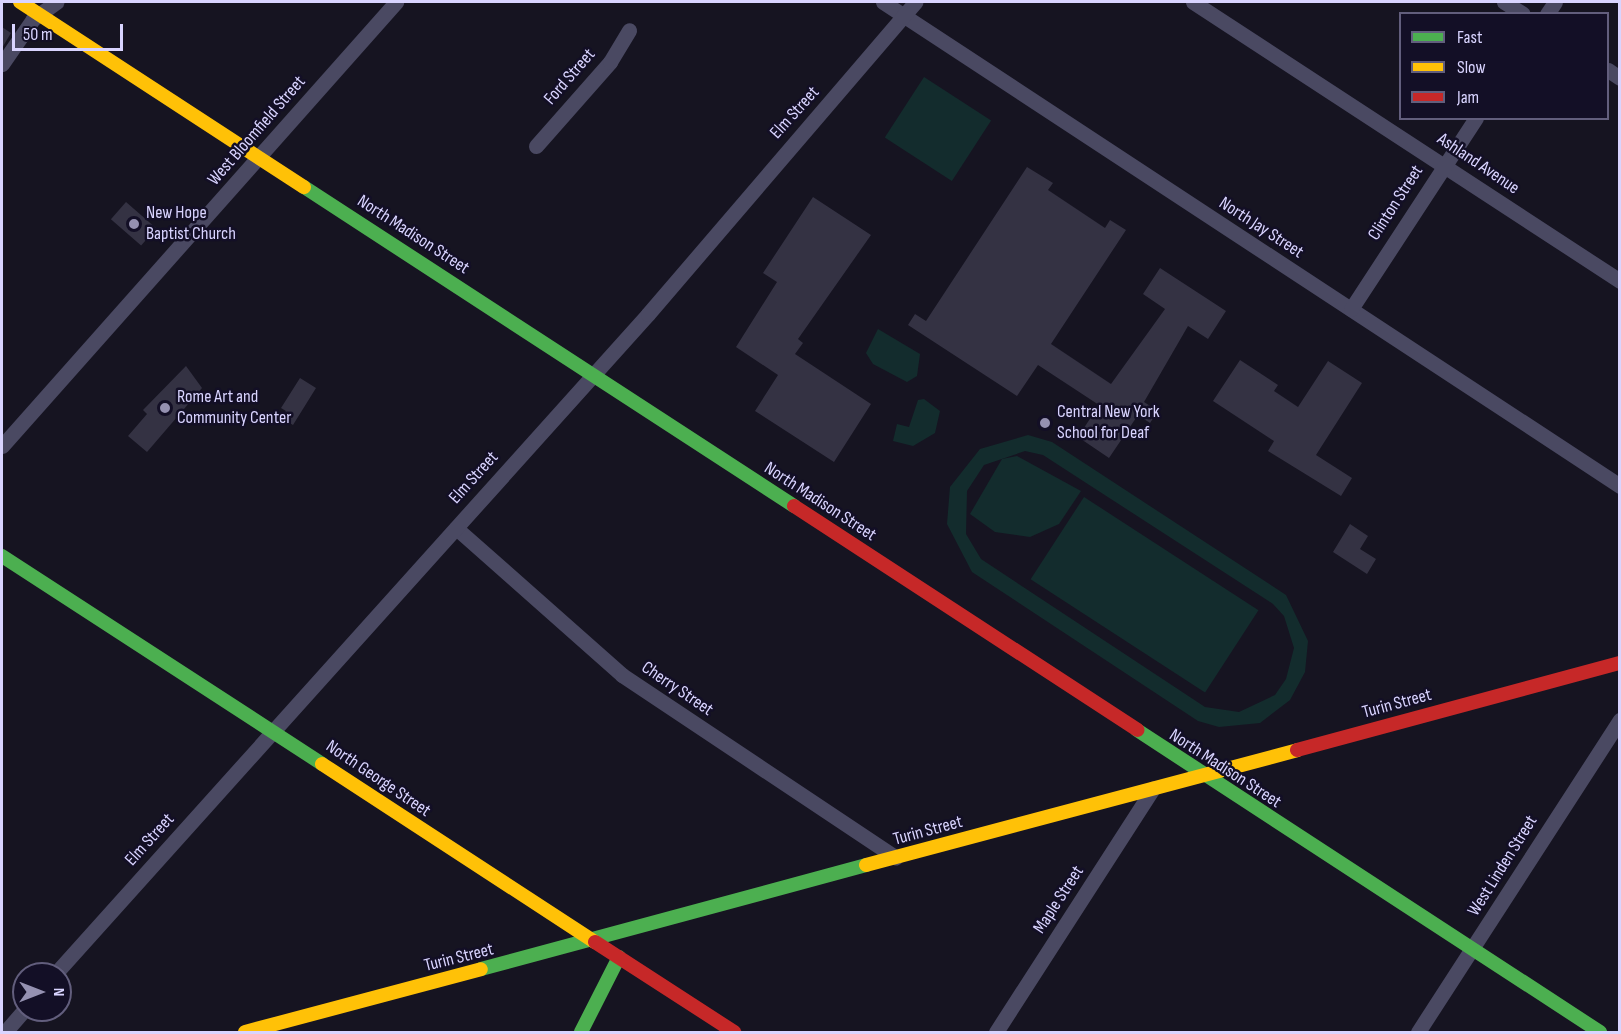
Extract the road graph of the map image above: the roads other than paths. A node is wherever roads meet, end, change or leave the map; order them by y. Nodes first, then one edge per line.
1 (20, 2) edge
2 (56, 2) edge
3 (396, 2) edge
4 (883, 2) edge
5 (915, 2) edge
6 (1193, 2) edge
7 (1504, 2) edge
8 (1519, 12) edge
9 (40, 15) junction
10 (904, 16) junction
11 (629, 30) dead end
12 (2, 64) edge
13 (1475, 120) edge
14 (536, 146) dead end
15 (261, 157) junction
16 (1444, 165) junction
17 (1620, 281) edge
18 (1351, 309) junction
19 (591, 376) junction
20 (2, 446) edge
21 (1620, 486) edge
22 (456, 528) junction
23 (2, 556) edge
24 (1620, 663) edge
25 (1620, 720) edge
26 (274, 732) junction
27 (1201, 775) junction
28 (1153, 788) junction
29 (896, 858) junction
30 (595, 941) junction
31 (1472, 950) junction
32 (619, 957) junction
33 (66, 962) edge
34 (245, 1032) edge
35 (581, 1032) edge
36 (734, 1032) edge
37 (996, 1032) edge
38 (1418, 1032) edge
39 (1600, 1032) edge

1 - 9 street, North Madison Street
2 - 9 street
3 - 15 street, West Bloomfield Street
4 - 10 street, North Jay Street
5 - 10 street, Elm Street
6 - 16 street, Ashland Avenue
7 - 8 street
9 - 12 street
9 - 15 street, North Madison Street
10 - 18 street, North Jay Street
10 - 19 street, Elm Street
11 - 14 street, Ford Street
13 - 16 street, Clinton Street
15 - 19 street, North Madison Street
15 - 20 street, West Bloomfield Street
16 - 17 street, Ashland Avenue
16 - 18 street, Clinton Street
18 - 21 street, North Jay Street
19 - 22 street, Elm Street
19 - 27 street, North Madison Street
22 - 26 street, Elm Street
22 - 29 street, Cherry Street
23 - 26 street, North George Street
24 - 27 street, Turin Street
25 - 31 street, West Linden Street
26 - 30 street, North George Street
26 - 33 street, Elm Street
27 - 28 street, Turin Street
27 - 31 street, North Madison Street
28 - 29 street, Turin Street
28 - 37 street, Maple Street
29 - 30 street, Turin Street
30 - 32 street, North George Street
30 - 34 street, Turin Street
31 - 38 street, West Linden Street
31 - 39 street, North Madison Street
32 - 35 street
32 - 36 street, North George Street

